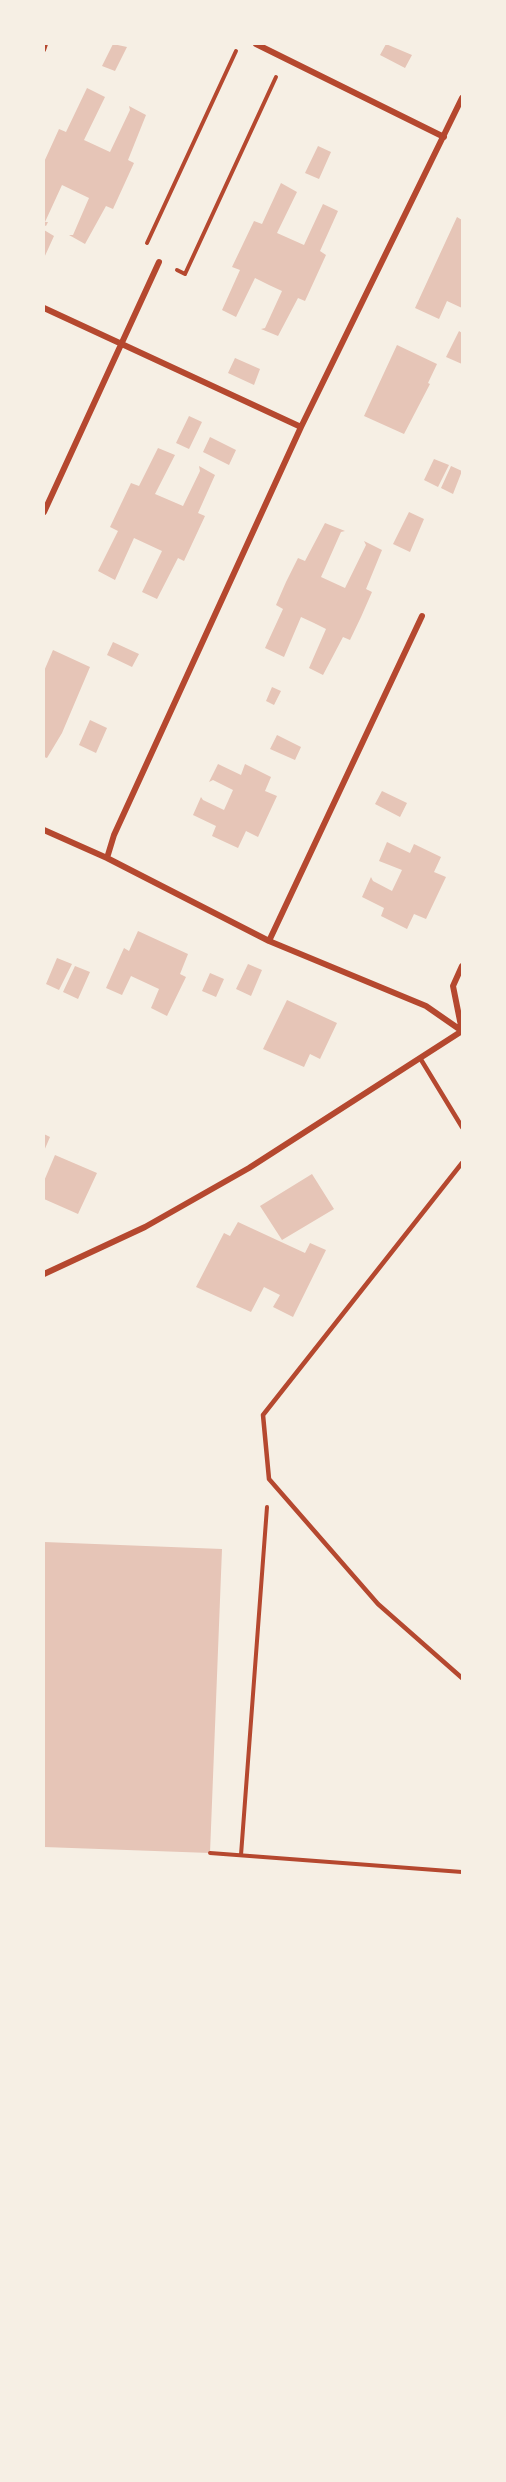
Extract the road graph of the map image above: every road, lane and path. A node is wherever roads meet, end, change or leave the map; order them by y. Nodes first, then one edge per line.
1 (46, 44) edge
2 (240, 44) edge
3 (256, 44) edge
4 (44, 50) edge
5 (285, 58) junction
6 (462, 98) edge
7 (444, 137) junction
8 (159, 262) junction
9 (44, 308) edge
10 (121, 343) junction
11 (301, 427) junction
12 (44, 512) edge
13 (422, 616) dead end
14 (44, 830) edge
15 (107, 858) junction
16 (269, 941) junction
17 (462, 966) edge
18 (462, 1031) edge
19 (420, 1058) junction
20 (462, 1127) edge
21 (462, 1163) edge
22 (44, 1274) edge
23 (269, 1479) junction
24 (462, 1678) edge
25 (210, 1853) dead end
26 (241, 1855) junction
27 (462, 1872) edge

1 - 4 path
2 - 8 path
3 - 5 street
5 - 7 street
5 - 8 path
6 - 7 street
7 - 11 street
8 - 10 street
9 - 10 street
10 - 11 street
10 - 12 street
11 - 15 street
13 - 16 street
14 - 15 street
15 - 16 street
16 - 18 street
17 - 18 street
18 - 19 street
19 - 20 lane
19 - 22 street
21 - 23 lane
23 - 24 lane
23 - 26 path
25 - 26 path
26 - 27 path

